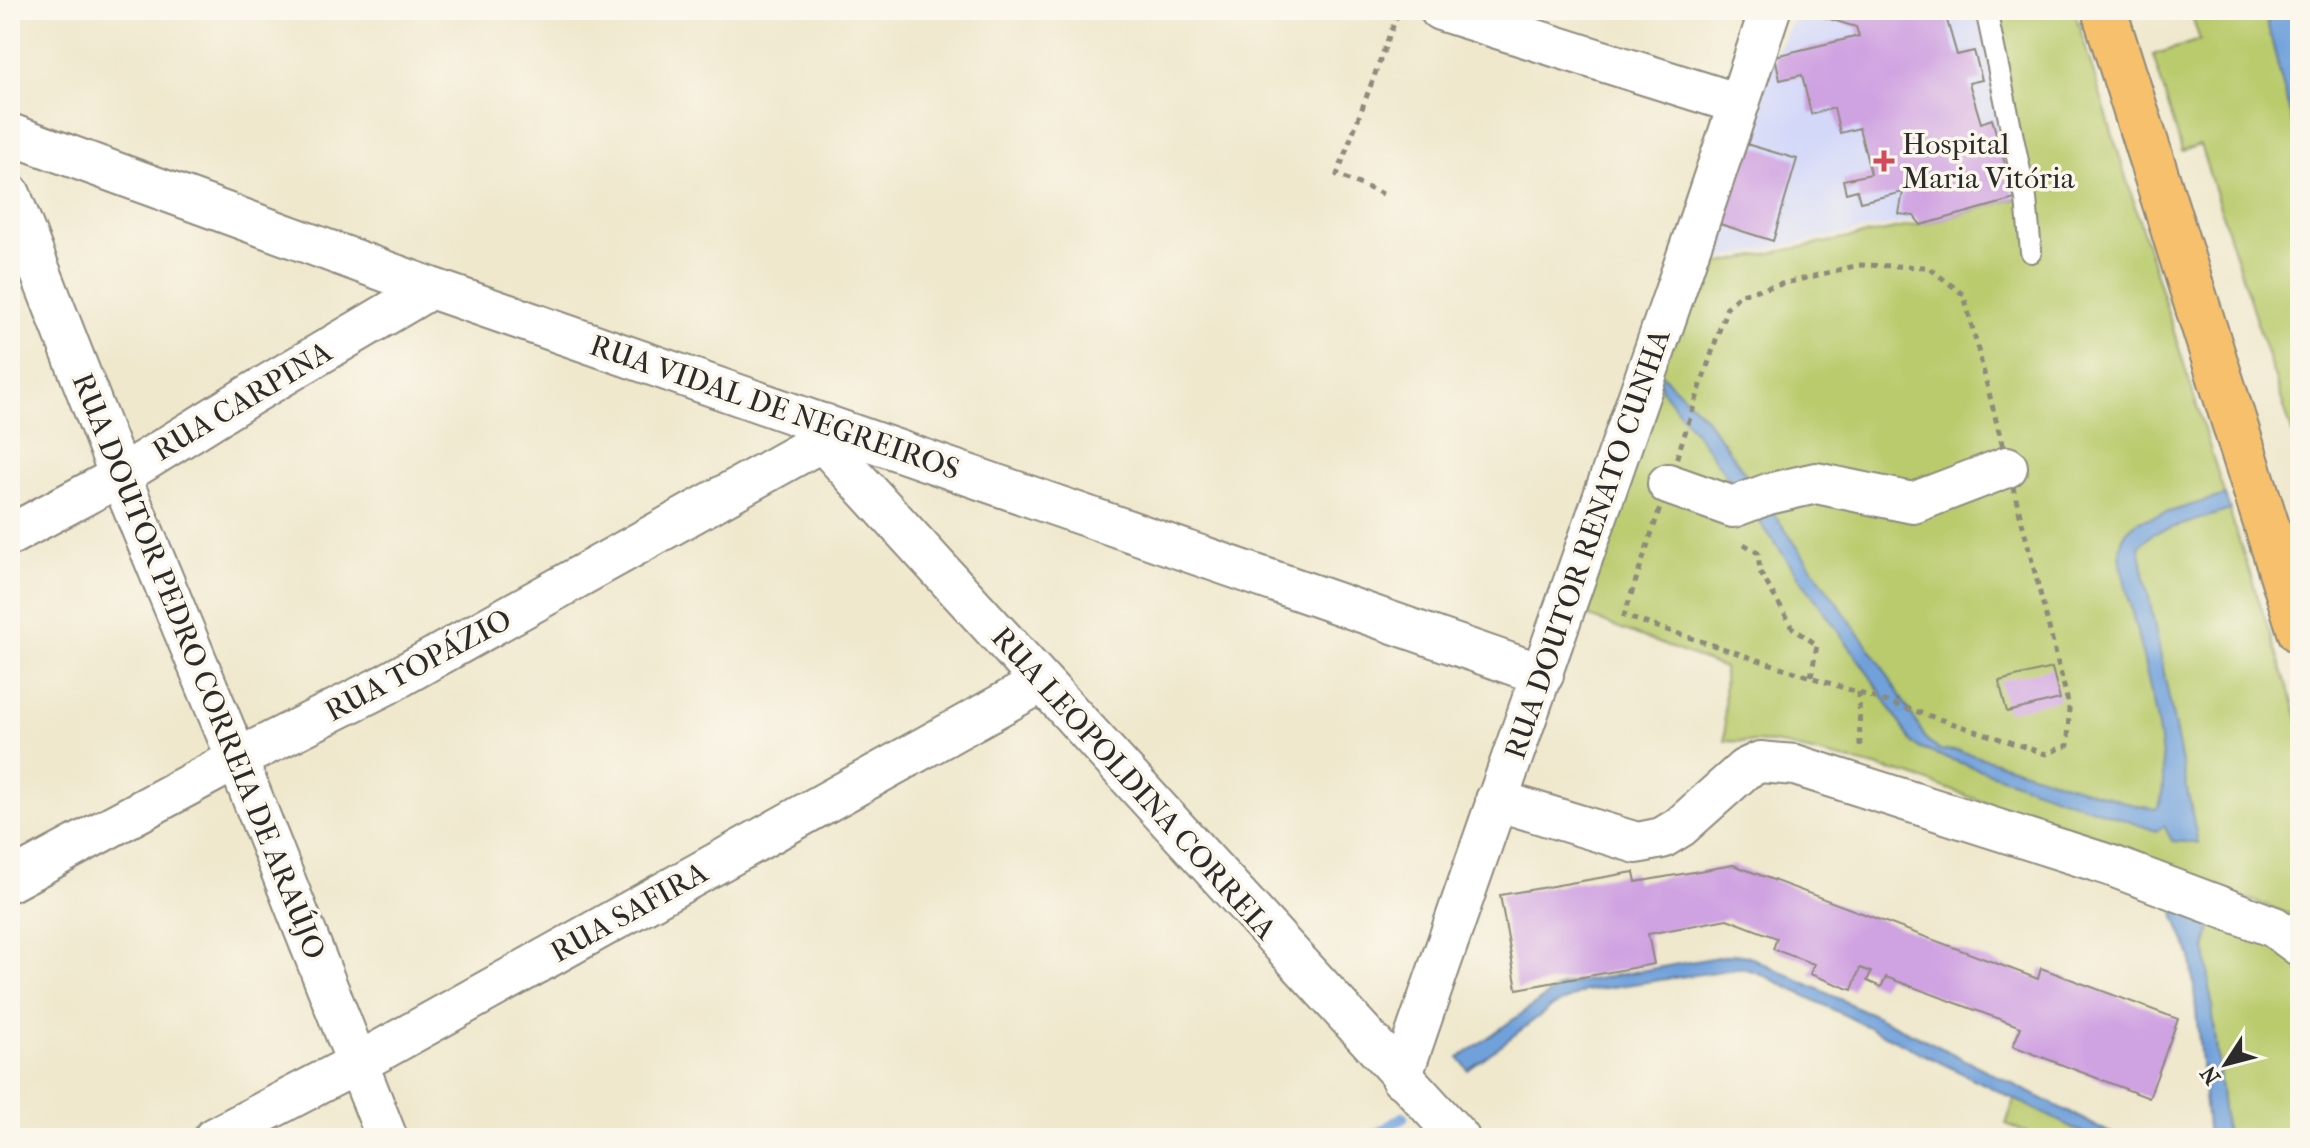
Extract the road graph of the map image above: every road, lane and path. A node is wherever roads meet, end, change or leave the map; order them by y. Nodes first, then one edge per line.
1 (1399, 10) edge
2 (1440, 10) edge
3 (1770, 10) edge
4 (1986, 10) edge
5 (2104, 10) edge
6 (1739, 104) junction
7 (10, 134) edge
8 (10, 194) edge
9 (1383, 194) dead end
10 (2031, 252) dead end
11 (431, 288) junction
12 (823, 432) junction
13 (2007, 467) junction
14 (1611, 471) junction
15 (120, 476) junction
16 (1668, 495) junction
17 (1748, 514) junction
18 (10, 535) edge
19 (2300, 631) edge
20 (1543, 675) junction
21 (1811, 677) junction
22 (1042, 682) junction
23 (1859, 692) junction
24 (237, 759) junction
25 (1860, 785) junction
26 (1496, 800) junction
27 (10, 881) edge
28 (2300, 946) edge
29 (358, 1063) junction
30 (1401, 1078) junction
31 (214, 1138) edge
32 (387, 1138) edge
33 (1459, 1138) edge

1 - 9 path
2 - 6 street
3 - 6 street, RUA DOUTOR RENATO CUNHA
4 - 10 lane
5 - 19 main road
6 - 14 street, RUA DOUTOR RENATO CUNHA
7 - 11 street, RUA VIDAL DE NEGREIROS
8 - 15 street, RUA DOUTOR PEDRO CORREIA DE ARAÚJO
11 - 12 street, RUA VIDAL DE NEGREIROS
11 - 15 street, RUA CARPINA
12 - 20 street, RUA VIDAL DE NEGREIROS
12 - 22 street, RUA LEOPOLDINA CORREIA
12 - 24 street, RUA TOPÁZIO
13 - 16 path
13 - 17 street
13 - 23 path
14 - 16 street
14 - 20 street, RUA DOUTOR RENATO CUNHA
15 - 18 street, RUA CARPINA
15 - 24 street, RUA DOUTOR PEDRO CORREIA DE ARAÚJO
16 - 17 street
16 - 21 path
17 - 21 path
20 - 26 street, RUA DOUTOR RENATO CUNHA
21 - 23 path
22 - 29 street, RUA SAFIRA
22 - 30 street, RUA LEOPOLDINA CORREIA
23 - 25 path
24 - 27 street, RUA TOPÁZIO
24 - 29 street, RUA DOUTOR PEDRO CORREIA DE ARAÚJO
25 - 26 street
25 - 28 street
26 - 30 street, RUA DOUTOR RENATO CUNHA
29 - 31 street, RUA SAFIRA
29 - 32 street, RUA DOUTOR PEDRO CORREIA DE ARAÚJO
30 - 33 street, RUA LEOPOLDINA CORREIA

